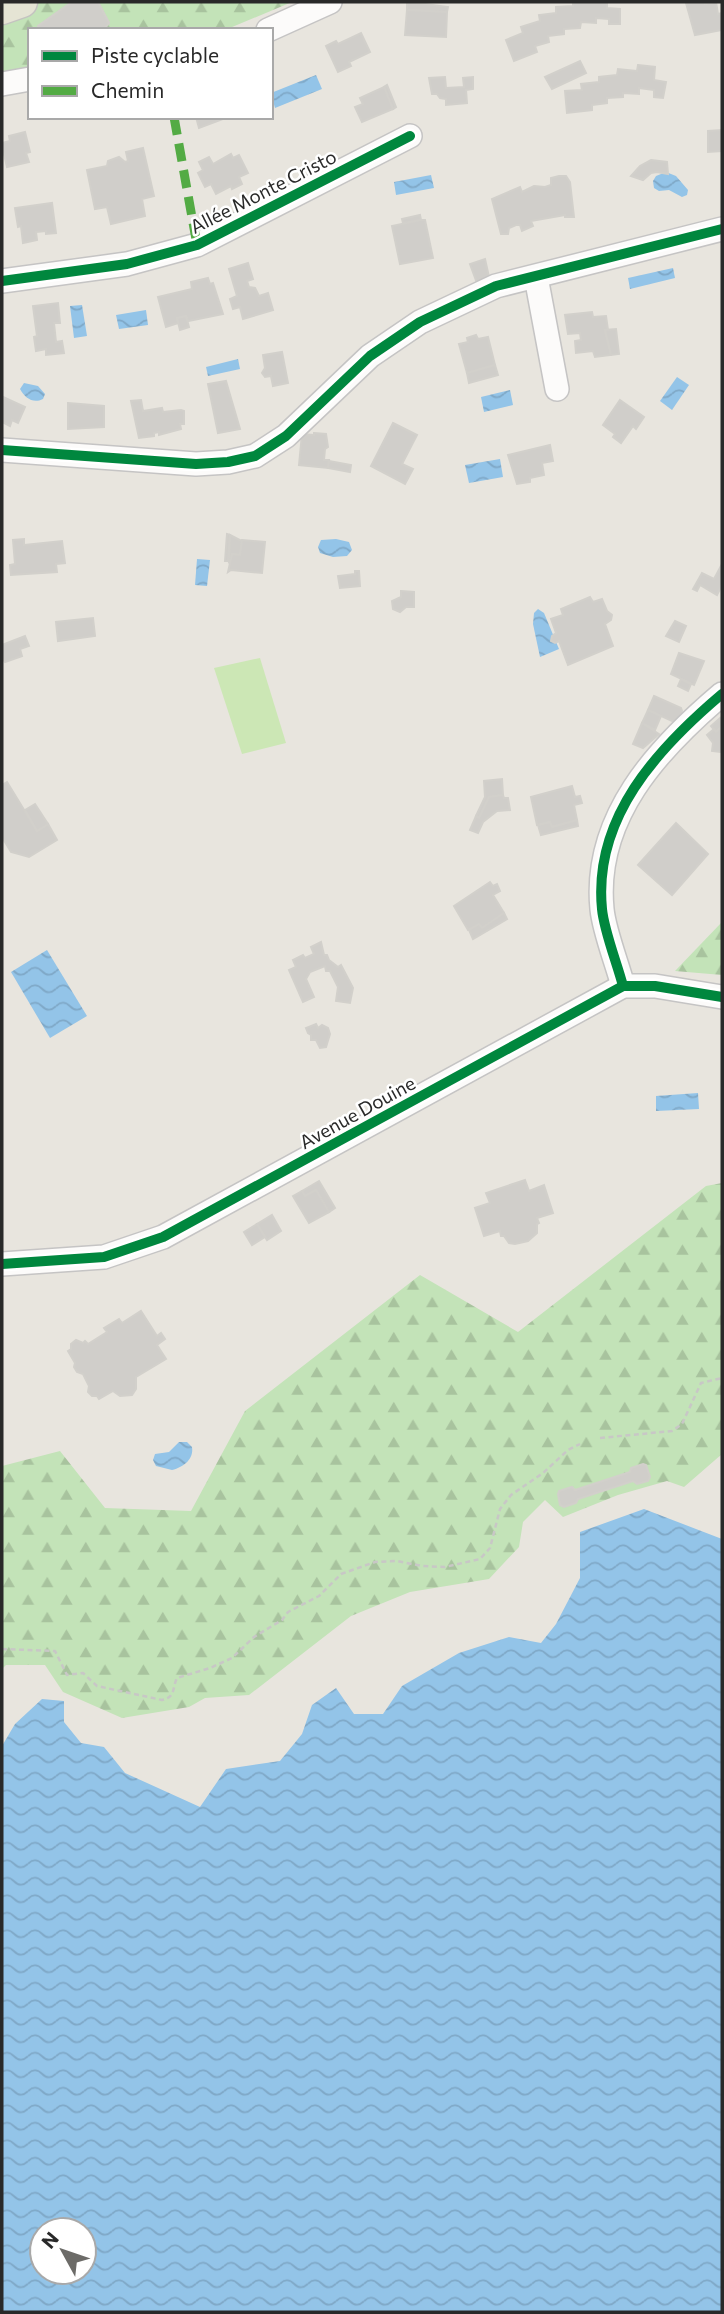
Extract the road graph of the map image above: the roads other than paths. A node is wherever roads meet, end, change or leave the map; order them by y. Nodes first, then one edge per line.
1 (22, 2) edge
2 (330, 2) edge
3 (2, 9) edge
4 (272, 28) edge
5 (28, 79) edge
6 (2, 84) edge
7 (410, 136) dead end
8 (722, 229) edge
9 (536, 276) junction
10 (2, 281) edge
11 (556, 389) dead end
12 (2, 450) edge
13 (722, 694) edge
14 (624, 986) junction
15 (722, 998) edge
16 (2, 1264) edge

1 - 3 main road
2 - 4 street
5 - 6 street
7 - 10 street, Allée Monte Cristo
8 - 9 street
9 - 11 street
9 - 12 street
13 - 14 street
14 - 15 street, Avenue Douine
14 - 16 street, Avenue Douine

